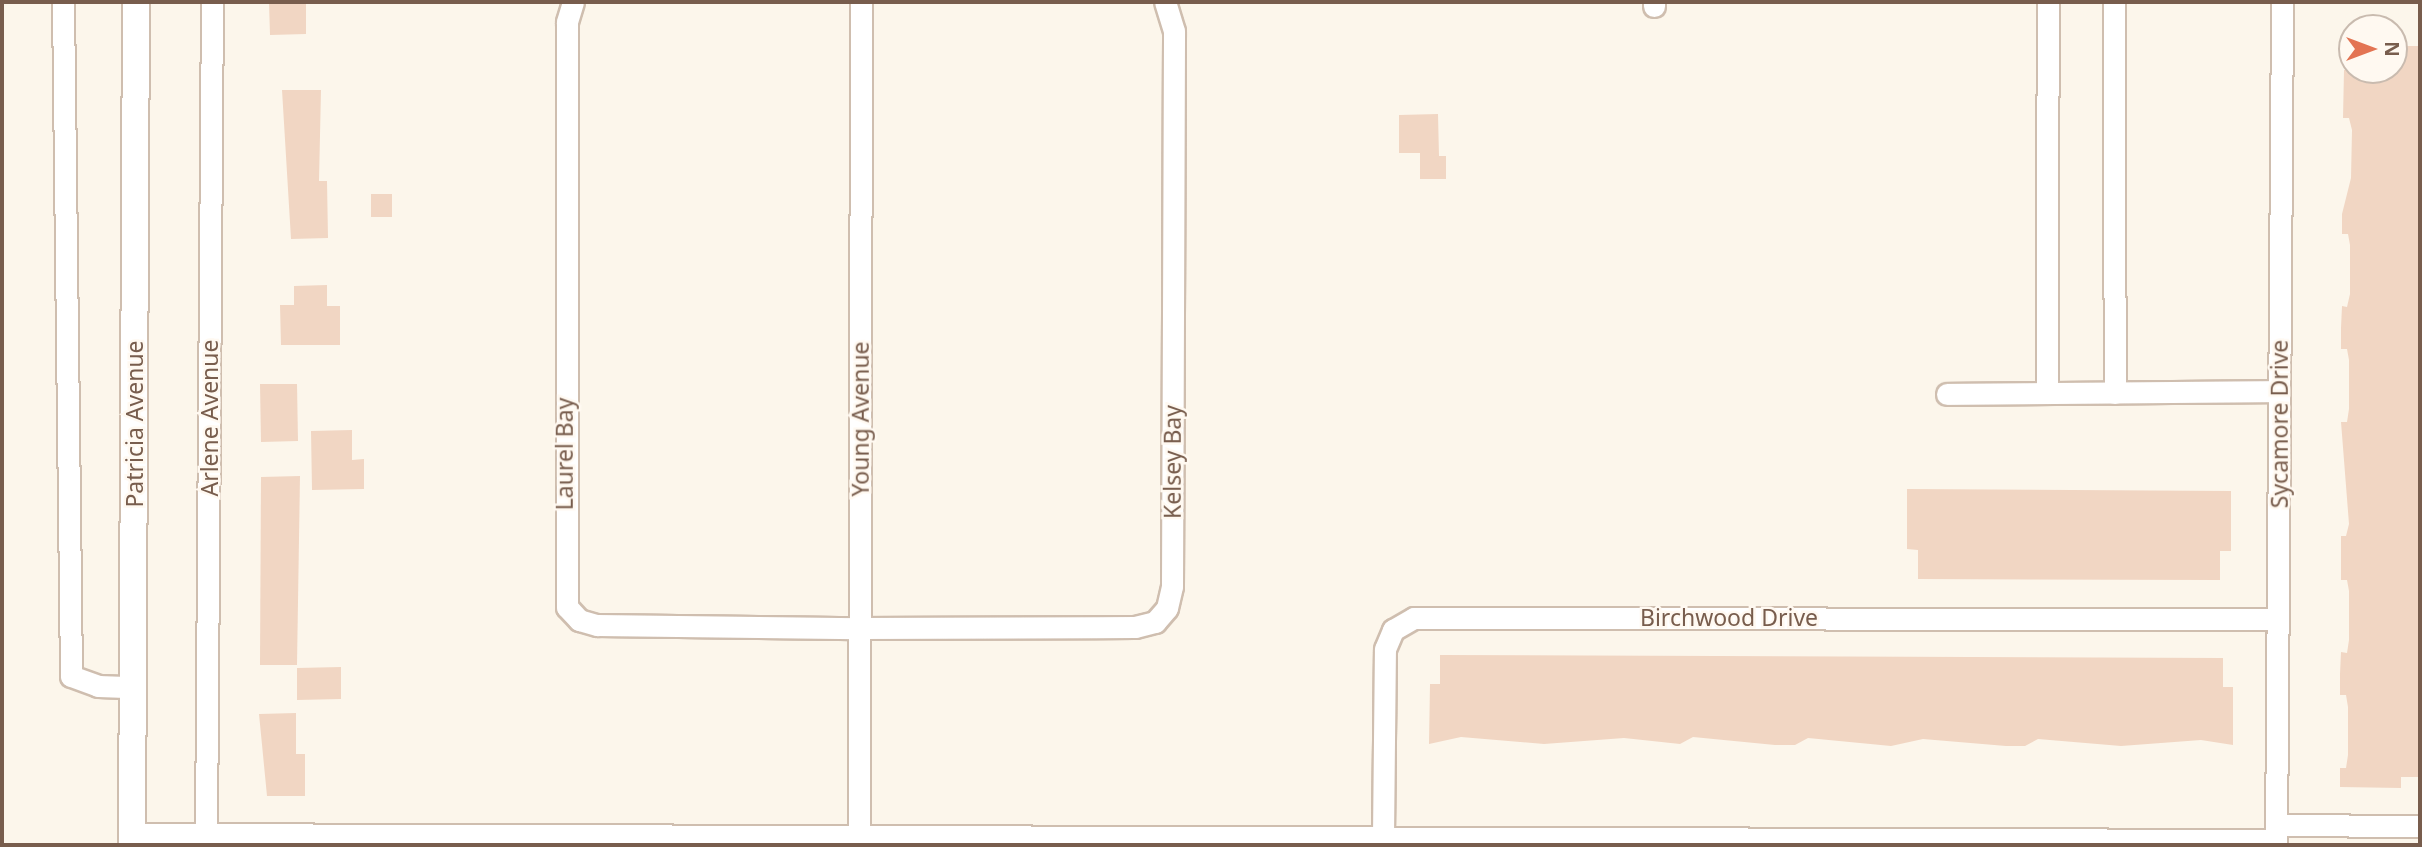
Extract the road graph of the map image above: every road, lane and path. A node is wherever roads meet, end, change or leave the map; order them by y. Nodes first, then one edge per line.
1 (63, 2) edge
2 (136, 2) edge
3 (212, 2) edge
4 (573, 2) edge
5 (861, 2) edge
6 (1165, 2) edge
7 (2048, 2) edge
8 (2114, 2) edge
9 (2282, 2) edge
10 (2279, 391) junction
11 (2047, 393) junction
12 (2115, 393) junction
13 (1947, 394) dead end
14 (2277, 619) junction
15 (859, 628) junction
16 (133, 687) junction
17 (2420, 826) edge
18 (206, 834) junction
19 (859, 836) junction
20 (1383, 836) junction
21 (2276, 837) edge
22 (132, 840) edge
23 (465, 840) edge
24 (723, 841) edge

1 - 16 street
2 - 16 street, Patricia Avenue
3 - 18 street, Arlene Avenue
4 - 15 street, Laurel Bay
5 - 15 street, Young Avenue
6 - 15 street, Kelsey Bay
7 - 11 street
8 - 12 street
9 - 10 street, Sycamore Drive
10 - 12 street
10 - 14 street, Sycamore Drive
11 - 12 street
11 - 13 street
14 - 20 street, Birchwood Drive
14 - 21 street, Sycamore Drive
15 - 19 street, Young Avenue
16 - 22 street, Patricia Avenue
17 - 21 street
18 - 22 street
18 - 23 street
19 - 20 street
19 - 24 street
20 - 21 street
23 - 24 street

